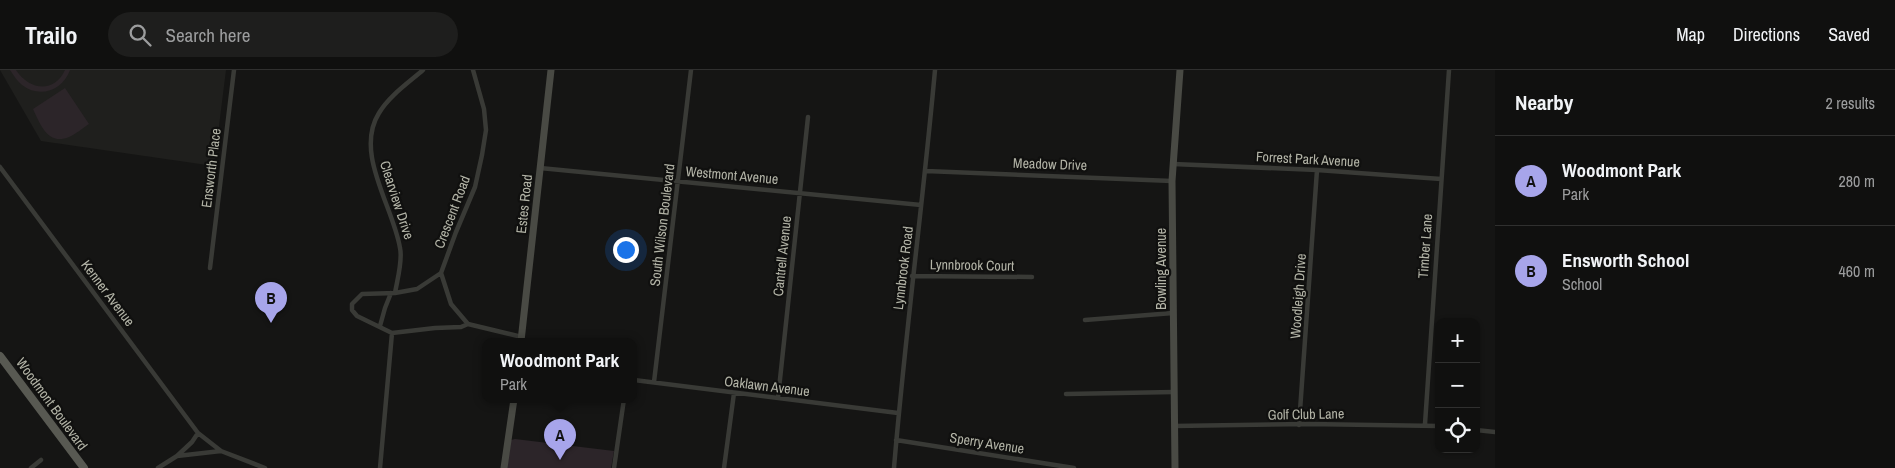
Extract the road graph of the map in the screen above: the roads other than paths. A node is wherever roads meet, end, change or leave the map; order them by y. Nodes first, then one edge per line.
1 (234, 70) edge
2 (423, 70) edge
3 (473, 70) edge
4 (551, 70) edge
5 (691, 70) edge
6 (935, 70) edge
7 (1180, 70) edge
8 (1449, 70) edge
9 (808, 116) dead end
10 (1173, 164) junction
11 (0, 167) edge
12 (540, 168) junction
13 (1317, 170) junction
14 (926, 171) junction
15 (1442, 179) junction
16 (1172, 180) junction
17 (679, 182) junction
18 (800, 193) junction
19 (922, 205) junction
20 (210, 268) dead end
21 (440, 273) junction
22 (912, 276) junction
23 (1032, 277) dead end
24 (393, 293) junction
25 (1173, 312) junction
26 (1085, 320) dead end
27 (468, 324) junction
28 (380, 326) junction
29 (392, 333) junction
30 (517, 338) edge
31 (521, 338) edge
32 (0, 356) edge
33 (637, 380) edge
34 (654, 382) junction
35 (734, 392) junction
36 (1174, 392) junction
37 (1066, 394) dead end
38 (778, 398) junction
39 (513, 403) edge
40 (623, 403) edge
41 (898, 414) junction
42 (1424, 424) junction
43 (1300, 425) junction
44 (1435, 425) edge
45 (1174, 426) junction
46 (1480, 430) edge
47 (1495, 432) edge
48 (198, 433) junction
49 (896, 440) junction
50 (221, 451) junction
51 (177, 456) junction
52 (41, 460) dead end
53 (31, 468) edge
54 (84, 468) edge
55 (158, 468) edge
56 (265, 468) edge
57 (380, 468) edge
58 (504, 468) edge
59 (614, 468) edge
60 (724, 468) edge
61 (894, 468) edge
62 (1074, 468) edge
63 (1175, 468) edge

1 - 20 street, Ensworth Place
2 - 24 street, Clearview Drive
3 - 21 street, Crescent Road
4 - 12 street, Estes Road
5 - 17 street, South Wilson Boulevard
6 - 14 street, Lynnbrook Road
7 - 10 street, Bowling Avenue
8 - 15 street, Timber Lane
9 - 18 street, Cantrell Avenue
10 - 13 street, Forrest Park Avenue
10 - 16 street, Bowling Avenue
11 - 48 street, Kenner Avenue
12 - 17 street, Westmont Avenue
12 - 31 street, Estes Road
13 - 15 street, Forrest Park Avenue
13 - 43 street, Woodleigh Drive
14 - 16 street, Meadow Drive
14 - 19 street, Lynnbrook Road
15 - 42 street, Timber Lane
16 - 25 street, Bowling Avenue
17 - 18 street, Westmont Avenue
17 - 34 street, South Wilson Boulevard
18 - 19 street, Westmont Avenue
18 - 38 street, Cantrell Avenue
19 - 22 street, Lynnbrook Road
21 - 24 street
21 - 27 street
22 - 23 street, Lynnbrook Court
22 - 41 street, Lynnbrook Road
24 - 28 street, Clearview Drive
24 - 28 street
25 - 26 street
25 - 36 street, Bowling Avenue
27 - 29 street
27 - 30 street
28 - 29 street
29 - 57 street
32 - 54 main road, Woodmont Boulevard
33 - 34 street, Oaklawn Avenue
34 - 35 street, Oaklawn Avenue
35 - 38 street, Oaklawn Avenue
35 - 60 street
36 - 37 street
36 - 45 street, Bowling Avenue
38 - 41 street, Oaklawn Avenue
39 - 58 street
40 - 59 street
41 - 49 street, Lynnbrook Road
42 - 43 street, Golf Club Lane
42 - 44 street, Golf Club Lane
43 - 45 street, Golf Club Lane
45 - 63 street, Bowling Avenue
46 - 47 street
48 - 50 street, Kenner Avenue
48 - 51 street
49 - 61 street, Lynnbrook Road
49 - 62 street, Sperry Avenue
50 - 51 street
50 - 56 street
51 - 55 street
52 - 53 street

